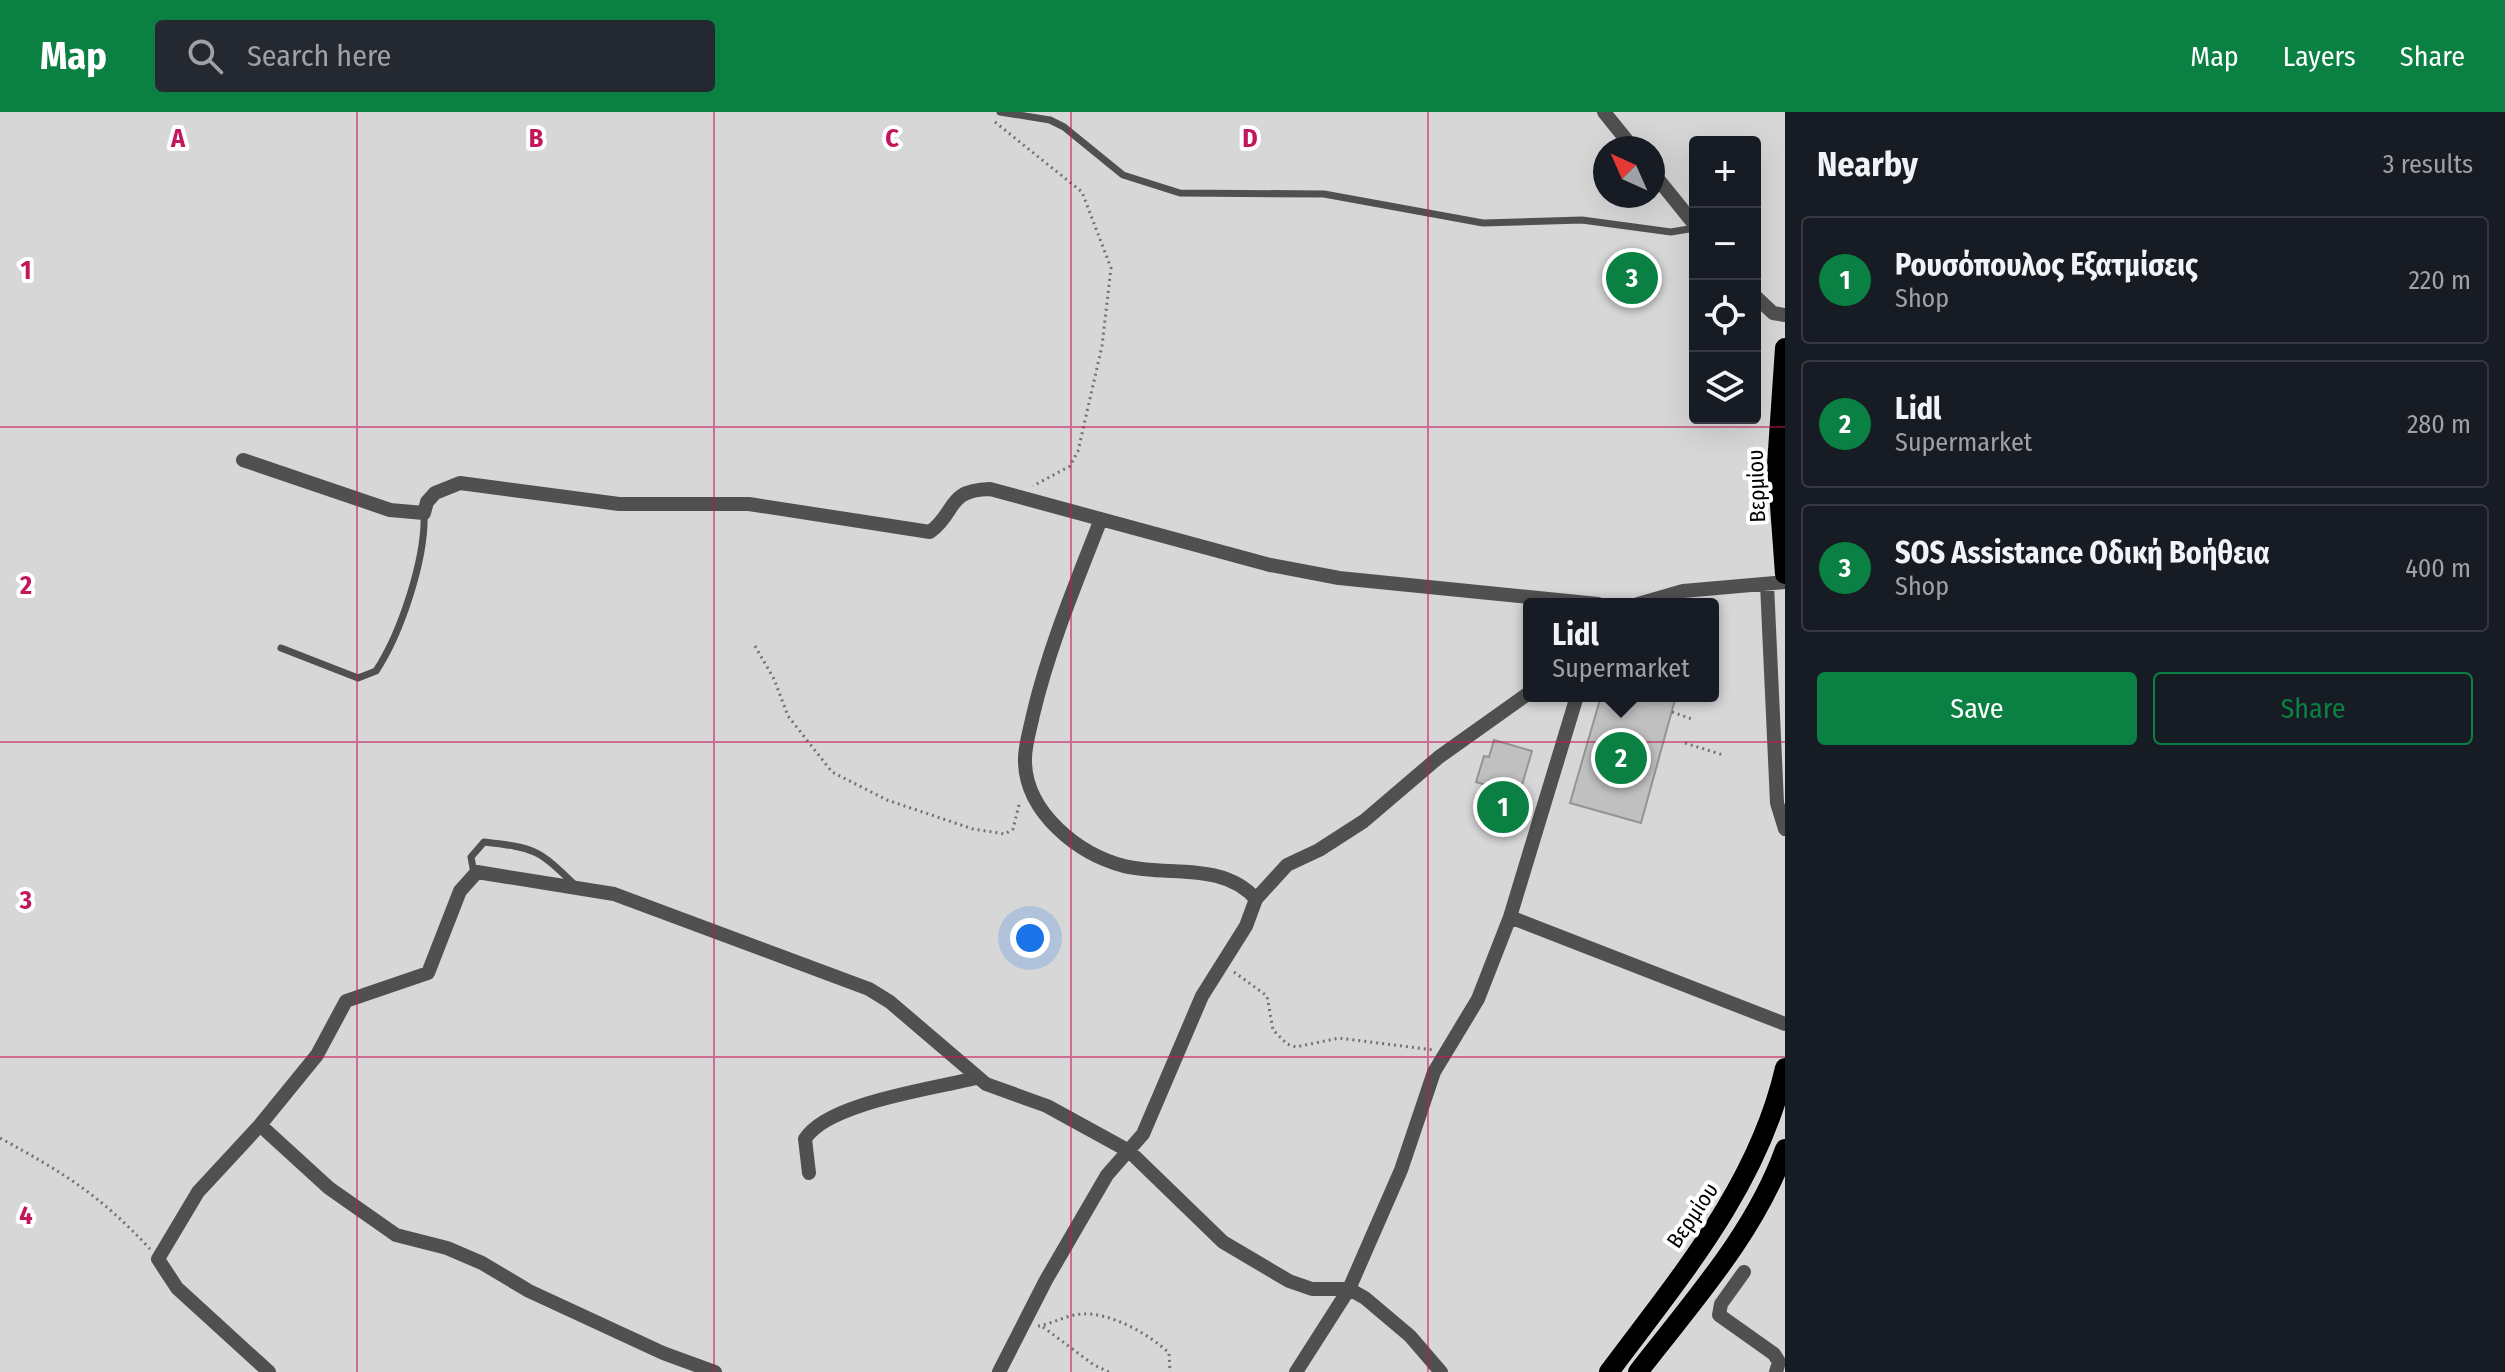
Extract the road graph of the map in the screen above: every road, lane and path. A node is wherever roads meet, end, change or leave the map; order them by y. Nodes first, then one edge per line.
1 (1000, 112) edge
2 (1604, 112) edge
3 (992, 119) dead end
4 (1623, 136) edge
5 (1665, 188) edge
6 (1689, 218) edge
7 (1689, 228) edge
8 (1761, 302) edge
9 (1785, 315) edge
10 (1785, 348) edge
11 (243, 460) dead end
12 (1022, 498) junction
13 (424, 513) junction
14 (1101, 519) junction
15 (1776, 579) edge
16 (1785, 582) edge
17 (1538, 598) edge
18 (1659, 598) edge
19 (755, 646) dead end
20 (281, 648) dead end
21 (1523, 697) edge
22 (1575, 702) edge
23 (1672, 712) dead end
24 (1692, 719) dead end
25 (1685, 743) dead end
26 (1723, 755) dead end
27 (1027, 780) junction
28 (1785, 829) edge
29 (474, 873) junction
30 (577, 887) junction
31 (1256, 899) junction
32 (1510, 917) junction
33 (1219, 966) junction
34 (1785, 1024) edge
35 (1445, 1052) junction
36 (1785, 1068) edge
37 (976, 1078) junction
38 (260, 1125) junction
39 (0, 1138) edge
40 (1785, 1149) edge
41 (1129, 1151) junction
42 (809, 1173) dead end
43 (158, 1259) junction
44 (1744, 1272) dead end
45 (1349, 1289) junction
46 (1034, 1325) junction
47 (269, 1372) edge
48 (715, 1372) edge
49 (999, 1372) edge
50 (1109, 1372) edge
51 (1170, 1372) edge
52 (1296, 1372) edge
53 (1441, 1372) edge
54 (1609, 1372) edge
55 (1638, 1372) edge
56 (1776, 1372) edge

1 - 7 lane
2 - 4 street
3 - 12 path
5 - 6 street
8 - 9 street
10 - 15 main road, Βερμίου
11 - 13 street
12 - 13 street
12 - 14 street
13 - 20 lane
14 - 17 street
14 - 27 street
15 - 16 street
15 - 18 street
15 - 28 street, Βερμίου
19 - 27 path
21 - 31 street
22 - 32 street
23 - 24 path
25 - 26 path
27 - 31 street
29 - 30 street
29 - 30 lane
29 - 38 street
30 - 37 street
31 - 33 street
32 - 34 street
32 - 35 street
33 - 35 path
33 - 41 street
35 - 45 street
36 - 54 main road, Βερμίου
37 - 41 street
37 - 42 street
38 - 43 street
38 - 48 street
39 - 43 path
40 - 55 main road
41 - 45 street
41 - 46 street
43 - 47 street
44 - 56 street
45 - 52 street
45 - 53 street
46 - 49 street
46 - 50 path
46 - 51 path

